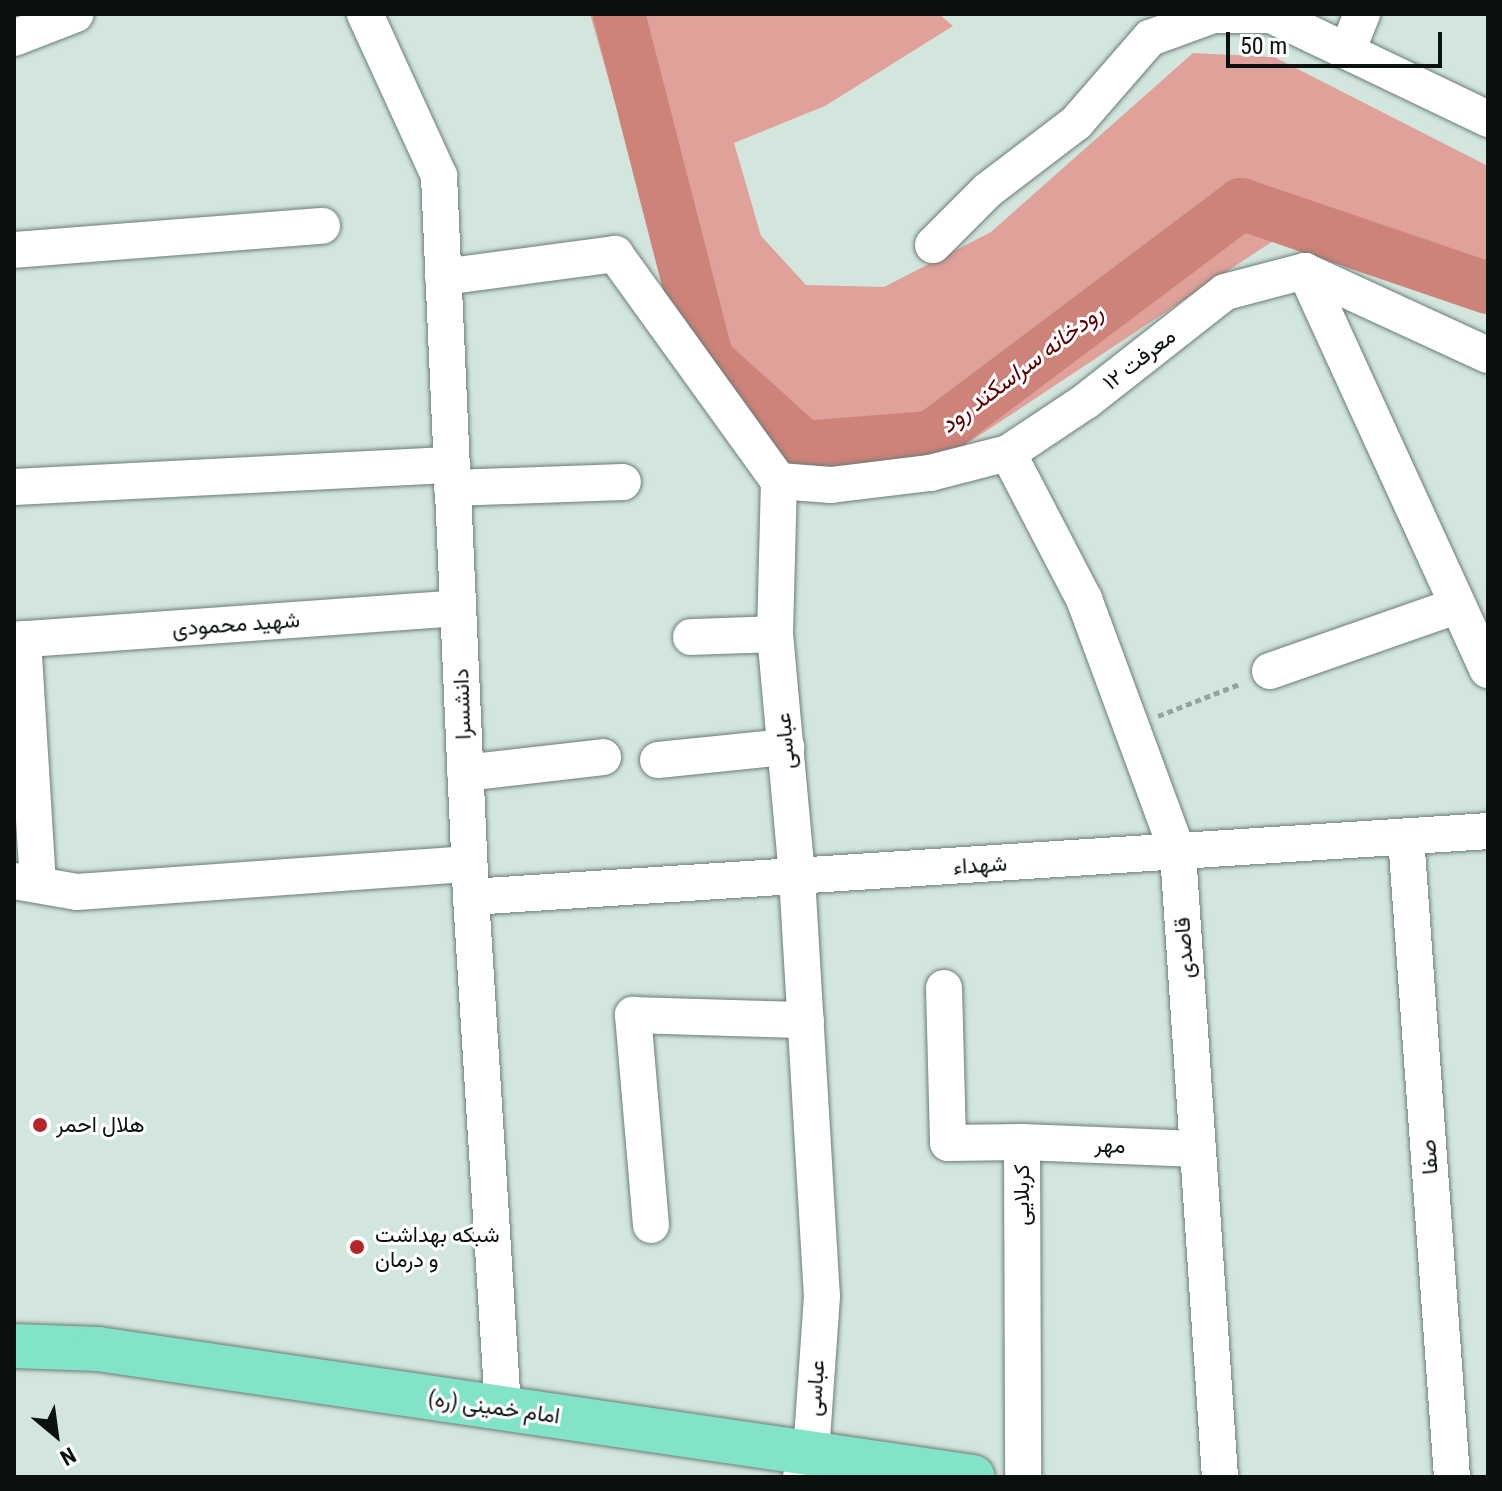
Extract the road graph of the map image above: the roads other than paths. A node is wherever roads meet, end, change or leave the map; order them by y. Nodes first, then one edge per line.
1 (76, 14) edge
2 (365, 14) edge
3 (1362, 14) edge
4 (14, 38) edge
5 (1347, 51) junction
6 (1488, 119) edge
7 (322, 226) dead end
8 (933, 245) dead end
9 (14, 250) edge
10 (1305, 271) junction
11 (443, 277) junction
12 (1488, 355) edge
13 (1008, 453) junction
14 (452, 477) junction
15 (779, 481) junction
16 (623, 482) dead end
17 (14, 487) edge
18 (1456, 606) junction
19 (458, 608) junction
20 (775, 634) junction
21 (691, 637) dead end
22 (19, 640) edge
23 (1488, 670) edge
24 (1270, 671) road end
25 (786, 747) junction
26 (603, 757) dead end
27 (658, 760) dead end
28 (465, 773) junction
29 (1488, 831) edge
30 (1406, 837) junction
31 (1178, 853) junction
32 (797, 877) junction
33 (470, 880) junction
34 (26, 883) edge
35 (944, 988) dead end
36 (806, 1020) junction
37 (1022, 1142) junction
38 (1198, 1149) junction
39 (651, 1225) dead end
40 (14, 1346) edge
41 (503, 1408) junction
42 (806, 1465) edge
43 (973, 1477) edge
44 (1023, 1477) edge
45 (1220, 1477) edge
46 (1452, 1477) edge

1 - 4 street
2 - 11 street, دانشسرا
3 - 5 street
5 - 6 street
5 - 8 street
7 - 9 street
10 - 12 street
10 - 13 street, معرفت ۱۲
10 - 18 street
11 - 14 street, دانشسرا
11 - 15 street
13 - 15 street, معرفت ۱۲
13 - 31 street, قاصدی
14 - 16 street
14 - 17 street
14 - 19 street, دانشسرا
15 - 20 street, عباسی
18 - 23 street
18 - 24 street
19 - 22 street, شهید محمودی
19 - 28 street, دانشسرا
20 - 21 street
20 - 25 street, عباسی
22 - 34 street
25 - 27 street
25 - 32 street, عباسی
26 - 28 street
28 - 33 street, دانشسرا
29 - 30 street, شهداء
30 - 31 street, شهداء
30 - 46 street, صفا
31 - 32 street, شهداء
31 - 38 street, قاصدی
32 - 33 street, شهداء
32 - 36 street, عباسی
33 - 34 street, شهداء
33 - 41 street, دانشسرا
35 - 37 street, کربلایی
36 - 39 street
36 - 42 street, عباسی
37 - 38 street, مهر
37 - 44 street, کربلایی
38 - 45 street, قاصدی
40 - 41 main road, امام خمینی (ره)
41 - 42 main road, امام خمینی (ره)
42 - 43 main road, امام خمینی (ره)

